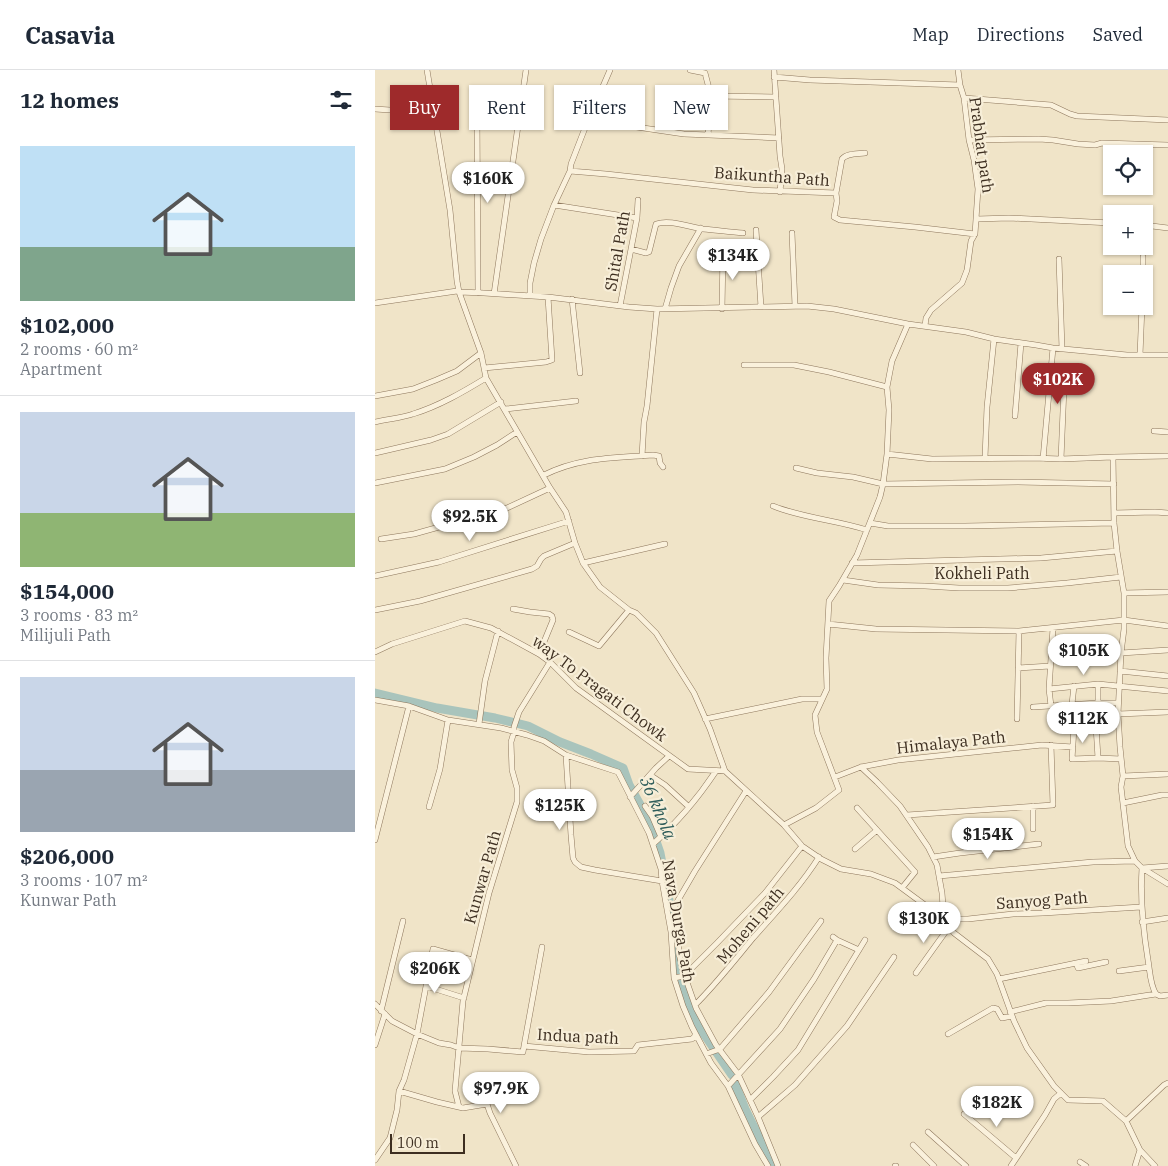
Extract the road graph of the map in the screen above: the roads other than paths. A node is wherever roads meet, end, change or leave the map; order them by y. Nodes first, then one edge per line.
1 (427, 70) edge
2 (526, 70) edge
3 (610, 70) edge
4 (689, 70) edge
5 (774, 70) edge
6 (958, 70) edge
7 (706, 71) edge
8 (774, 77) junction
9 (960, 84) junction
10 (429, 85) edge
11 (604, 85) edge
12 (709, 85) edge
13 (728, 96) edge
14 (775, 97) junction
15 (964, 98) junction
16 (375, 109) edge
17 (390, 110) edge
18 (1168, 120) edge
19 (645, 128) edge
20 (437, 130) edge
21 (477, 130) edge
22 (585, 130) edge
23 (708, 130) edge
24 (708, 135) junction
25 (779, 138) junction
26 (969, 140) junction
27 (1168, 145) edge
28 (865, 153) dead end
29 (570, 171) junction
30 (780, 192) junction
31 (836, 193) junction
32 (638, 200) dead end
33 (554, 205) junction
34 (637, 218) junction
35 (977, 219) junction
36 (1103, 224) edge
37 (1153, 226) edge
38 (701, 228) junction
39 (1168, 228) edge
40 (756, 230) dead end
41 (743, 233) dead end
42 (792, 234) dead end
43 (975, 234) junction
44 (631, 249) junction
45 (723, 252) dead end
46 (1143, 257) dead end
47 (1059, 259) dead end
48 (1143, 265) edge
49 (459, 292) junction
50 (478, 293) junction
51 (493, 294) junction
52 (529, 296) junction
53 (548, 297) junction
54 (572, 299) junction
55 (375, 304) edge
56 (620, 306) junction
57 (795, 306) junction
58 (761, 307) junction
59 (657, 309) junction
60 (665, 309) junction
61 (722, 309) junction
62 (1142, 315) edge
63 (908, 324) junction
64 (925, 326) junction
65 (994, 339) junction
66 (1021, 343) junction
67 (1053, 348) junction
68 (1062, 349) junction
69 (481, 353) junction
70 (1168, 355) edge
71 (1141, 356) junction
72 (743, 365) dead end
73 (484, 368) junction
74 (580, 373) dead end
75 (486, 378) junction
76 (887, 387) junction
77 (1064, 387) dead end
78 (375, 396) edge
79 (576, 401) dead end
80 (501, 402) junction
81 (505, 410) junction
82 (1015, 416) dead end
83 (375, 422) edge
84 (1154, 431) dead end
85 (517, 432) junction
86 (1168, 432) edge
87 (375, 453) edge
88 (887, 454) junction
89 (641, 456) junction
90 (1168, 456) edge
91 (1113, 457) junction
92 (985, 458) junction
93 (1043, 459) junction
94 (1061, 459) junction
95 (663, 468) dead end
96 (796, 468) dead end
97 (544, 475) junction
98 (375, 483) edge
99 (883, 484) junction
100 (1115, 484) junction
101 (550, 488) junction
102 (773, 506) dead end
103 (1114, 512) junction
104 (1168, 513) edge
105 (569, 521) junction
106 (870, 523) junction
107 (1114, 523) junction
108 (867, 530) junction
109 (381, 539) dead end
110 (575, 543) junction
111 (665, 544) dead end
112 (1117, 551) junction
113 (583, 563) junction
114 (852, 563) junction
115 (375, 576) edge
116 (1121, 577) junction
117 (843, 580) junction
118 (1168, 592) edge
119 (1125, 593) junction
120 (513, 609) dead end
121 (375, 610) edge
122 (629, 610) junction
123 (1124, 620) junction
124 (827, 624) junction
125 (1168, 626) edge
126 (1053, 628) junction
127 (498, 631) junction
128 (1019, 631) junction
129 (569, 632) dead end
130 (1168, 650) edge
131 (375, 652) edge
132 (1121, 653) junction
133 (539, 654) junction
134 (1051, 659) junction
135 (550, 662) junction
136 (1050, 666) junction
137 (1018, 668) junction
138 (1120, 671) junction
139 (1168, 676) edge
140 (1098, 684) junction
141 (1074, 686) junction
142 (1120, 686) junction
143 (1049, 689) junction
144 (1168, 691) edge
145 (822, 699) junction
146 (375, 701) edge
147 (1098, 703) junction
148 (1119, 703) junction
149 (1072, 704) junction
150 (409, 706) junction
151 (1051, 706) junction
152 (1033, 707) dead end
153 (1168, 712) edge
154 (1118, 714) junction
155 (705, 718) junction
156 (1017, 719) dead end
157 (448, 720) junction
158 (479, 724) junction
159 (1119, 725) junction
160 (1096, 726) junction
161 (513, 732) junction
162 (1051, 745) junction
163 (1073, 747) junction
164 (566, 755) junction
165 (669, 756) junction
166 (1098, 758) junction
167 (1121, 758) junction
168 (861, 768) junction
169 (716, 771) junction
170 (725, 771) junction
171 (650, 774) junction
172 (1168, 774) edge
173 (1123, 776) junction
174 (835, 777) junction
175 (746, 791) junction
176 (1168, 795) edge
177 (630, 797) junction
178 (1123, 803) junction
179 (645, 806) dead end
180 (1033, 806) junction
181 (689, 807) junction
182 (429, 808) dead end
183 (857, 808) dead end
184 (907, 816) junction
185 (784, 825) junction
186 (1033, 829) dead end
187 (877, 830) junction
188 (661, 837) junction
189 (375, 840) edge
190 (653, 844) junction
191 (1039, 844) dead end
192 (802, 846) junction
193 (855, 849) dead end
194 (819, 857) junction
195 (933, 857) junction
196 (1135, 861) junction
197 (1168, 866) edge
198 (1141, 868) junction
199 (939, 876) junction
200 (662, 880) junction
201 (1168, 884) edge
202 (901, 888) junction
203 (675, 904) junction
204 (666, 905) junction
205 (1141, 907) junction
206 (1168, 918) edge
207 (944, 919) junction
208 (403, 921) dead end
209 (821, 921) dead end
210 (1142, 922) junction
211 (949, 927) junction
212 (865, 940) dead end
213 (542, 947) dead end
214 (859, 950) junction
215 (894, 957) dead end
216 (473, 960) junction
217 (1086, 961) dead end
218 (1106, 962) dead end
219 (1076, 964) junction
220 (1149, 967) junction
221 (1119, 971) dead end
222 (916, 973) dead end
223 (684, 976) junction
224 (674, 978) junction
225 (999, 979) junction
226 (426, 986) junction
227 (1156, 994) junction
228 (1168, 995) edge
229 (464, 998) junction
230 (375, 1004) edge
231 (695, 1005) junction
232 (383, 1012) junction
233 (1011, 1014) junction
234 (417, 1034) junction
235 (948, 1034) dead end
236 (696, 1036) junction
237 (375, 1045) edge
238 (524, 1046) junction
239 (459, 1048) junction
240 (719, 1049) junction
241 (706, 1054) junction
242 (738, 1074) junction
243 (1168, 1083) edge
244 (728, 1086) junction
245 (399, 1091) junction
246 (1061, 1093) junction
247 (750, 1100) junction
248 (459, 1107) junction
249 (964, 1114) dead end
250 (758, 1117) junction
251 (1126, 1122) junction
252 (928, 1132) dead end
253 (913, 1145) dead end
254 (1140, 1150) junction
255 (1016, 1158) junction
256 (375, 1160) edge
257 (1080, 1162) dead end
258 (515, 1166) edge
259 (768, 1166) edge
260 (777, 1166) edge
261 (934, 1166) edge
262 (966, 1166) edge
263 (1011, 1166) edge
264 (1086, 1166) edge
265 (1135, 1166) edge
266 (1155, 1166) edge

1 - 10 street
2 - 51 street
3 - 11 street
4 - 7 street
5 - 8 street
6 - 9 street, Prabhat path
7 - 12 street
8 - 9 street
8 - 14 street
9 - 15 street, Prabhat path
13 - 14 street
14 - 25 street
15 - 18 street
15 - 26 street, Prabhat path
16 - 17 street
19 - 24 street
20 - 49 street
21 - 50 street
22 - 29 street
23 - 24 street
24 - 25 street
25 - 30 street
26 - 27 street
26 - 35 street, Prabhat path
28 - 31 street
29 - 30 street, Baikuntha Path
29 - 33 street
30 - 31 street, Baikuntha Path
31 - 43 street, Baikuntha Path
32 - 34 street, Shital Path
33 - 34 street
33 - 52 street
34 - 44 street, Shital Path
35 - 36 street
35 - 43 street, Prabhat path
37 - 39 street
38 - 41 street
38 - 44 street
38 - 60 street
40 - 58 street
42 - 57 street
43 - 64 street, Prabhat path
44 - 56 street, Shital Path
45 - 61 street
46 - 48 street
47 - 68 street
49 - 50 street
49 - 55 street
49 - 69 street
50 - 51 street
51 - 52 street
52 - 53 street
53 - 54 street
53 - 73 street
54 - 56 street
54 - 74 street
56 - 59 street
57 - 58 street
57 - 63 street
58 - 61 street
59 - 60 street
59 - 89 street
60 - 61 street
62 - 71 street
63 - 64 street
63 - 76 street
64 - 65 street
65 - 66 street
65 - 92 street
66 - 67 street
66 - 82 street
67 - 68 street
67 - 93 street
68 - 71 street
69 - 73 street
69 - 78 street
70 - 71 street
72 - 76 street
73 - 75 street
75 - 80 street
75 - 83 street
76 - 88 street
77 - 94 street
79 - 81 street
80 - 81 street
80 - 87 street
81 - 85 street
84 - 86 street
85 - 97 street
85 - 98 street
88 - 92 street
88 - 99 street
89 - 95 street
89 - 97 street
90 - 91 street
91 - 94 street
91 - 100 street
92 - 93 street
93 - 94 street
96 - 99 street
97 - 101 street
99 - 100 street
99 - 106 street
100 - 103 street
101 - 105 street
101 - 109 street
102 - 108 street
103 - 104 street
103 - 107 street
105 - 110 street
105 - 115 street
106 - 107 street
106 - 108 street
107 - 112 street
108 - 114 street
110 - 113 street
110 - 121 street
111 - 113 street
112 - 114 street
112 - 116 street
113 - 122 street
114 - 117 street
116 - 117 street, Kokheli Path
116 - 119 street
117 - 124 street
118 - 119 street
119 - 123 street
120 - 133 street
122 - 129 street
122 - 155 street
123 - 125 street
123 - 126 street
123 - 132 street
124 - 128 street
124 - 145 street
126 - 128 street
126 - 134 street
127 - 131 street, way To Pragati Chowk
127 - 133 street, way To Pragati Chowk
127 - 158 street
128 - 137 street
130 - 132 street
132 - 134 street
132 - 138 street
133 - 135 street, way To Pragati Chowk
134 - 136 street
135 - 161 street, Kunwar Path
135 - 165 street, way To Pragati Chowk
136 - 137 street
136 - 143 street
137 - 156 street
138 - 139 street
138 - 142 street
140 - 141 street
140 - 142 street
140 - 147 street
141 - 143 street
141 - 149 street
142 - 144 street
142 - 148 street
143 - 151 street
145 - 155 street
145 - 174 street
146 - 150 street, Nava Durga Path
147 - 148 street
147 - 149 street
148 - 154 street
149 - 151 street
150 - 157 street, Nava Durga Path
150 - 189 street
151 - 152 street
153 - 154 street
154 - 159 street
155 - 170 street
157 - 158 street, Nava Durga Path
157 - 182 street
158 - 161 street, Nava Durga Path
159 - 160 street
159 - 167 street
160 - 163 street
160 - 166 street
161 - 164 street, Nava Durga Path
161 - 216 street, Kunwar Path
162 - 163 street, Himalaya Path
162 - 168 street, Himalaya Path
162 - 180 street
163 - 166 street
164 - 177 street, Nava Durga Path
164 - 200 street
165 - 169 street, way To Pragati Chowk
165 - 171 street
166 - 167 street
167 - 173 street
168 - 174 street, Himalaya Path
168 - 184 street
169 - 170 street, way To Pragati Chowk
169 - 181 street
170 - 175 street
171 - 177 street
171 - 181 street
172 - 173 street
173 - 178 street
174 - 185 street
175 - 185 street
175 - 203 street
176 - 178 street
177 - 190 street, Nava Durga Path
178 - 196 street
179 - 188 street
180 - 184 street
180 - 186 street
181 - 188 street
183 - 187 street
184 - 195 street
185 - 192 street
187 - 193 street
187 - 202 street
188 - 190 street
190 - 200 street, Nava Durga Path
191 - 195 street
192 - 194 street
192 - 223 street
194 - 202 street
194 - 231 street, Moheni path
195 - 199 street
196 - 198 street
196 - 199 street
197 - 198 street
198 - 201 street
198 - 205 street
199 - 207 street
200 - 204 street, Nava Durga Path
202 - 207 street
203 - 204 street
203 - 223 street
204 - 224 street, Nava Durga Path
205 - 207 street, Sanyog Path
205 - 210 street
206 - 210 street
207 - 211 street
208 - 232 street
209 - 240 street
210 - 220 street
211 - 222 street
211 - 225 street
212 - 214 street
213 - 238 street
214 - 242 street
214 - 247 street
215 - 250 street
216 - 226 street
216 - 229 street, Kunwar Path
217 - 219 street
218 - 219 street
219 - 225 street
220 - 221 street
220 - 227 street
223 - 224 street
223 - 231 street
224 - 236 street, Nava Durga Path
225 - 233 street
226 - 229 street
226 - 234 street
227 - 228 street
227 - 233 street
229 - 239 street, Kunwar Path
230 - 232 street
231 - 240 street
232 - 234 street
232 - 237 street
233 - 235 street
233 - 246 street
234 - 239 street
234 - 245 street
236 - 238 street, Indua path
236 - 241 street, Nava Durga Path
238 - 239 street, Indua path
239 - 248 street, Kunwar Path
240 - 241 street
240 - 242 street
241 - 244 street, Nava Durga Path
242 - 244 street
242 - 247 street
243 - 251 street
244 - 259 street, Nava Durga Path
245 - 248 street
245 - 256 street
246 - 251 street
246 - 255 street
247 - 250 street
248 - 258 street
249 - 255 street
250 - 260 street
251 - 254 street
252 - 262 street
253 - 261 street
254 - 265 street
254 - 266 street
255 - 263 street
257 - 264 street

